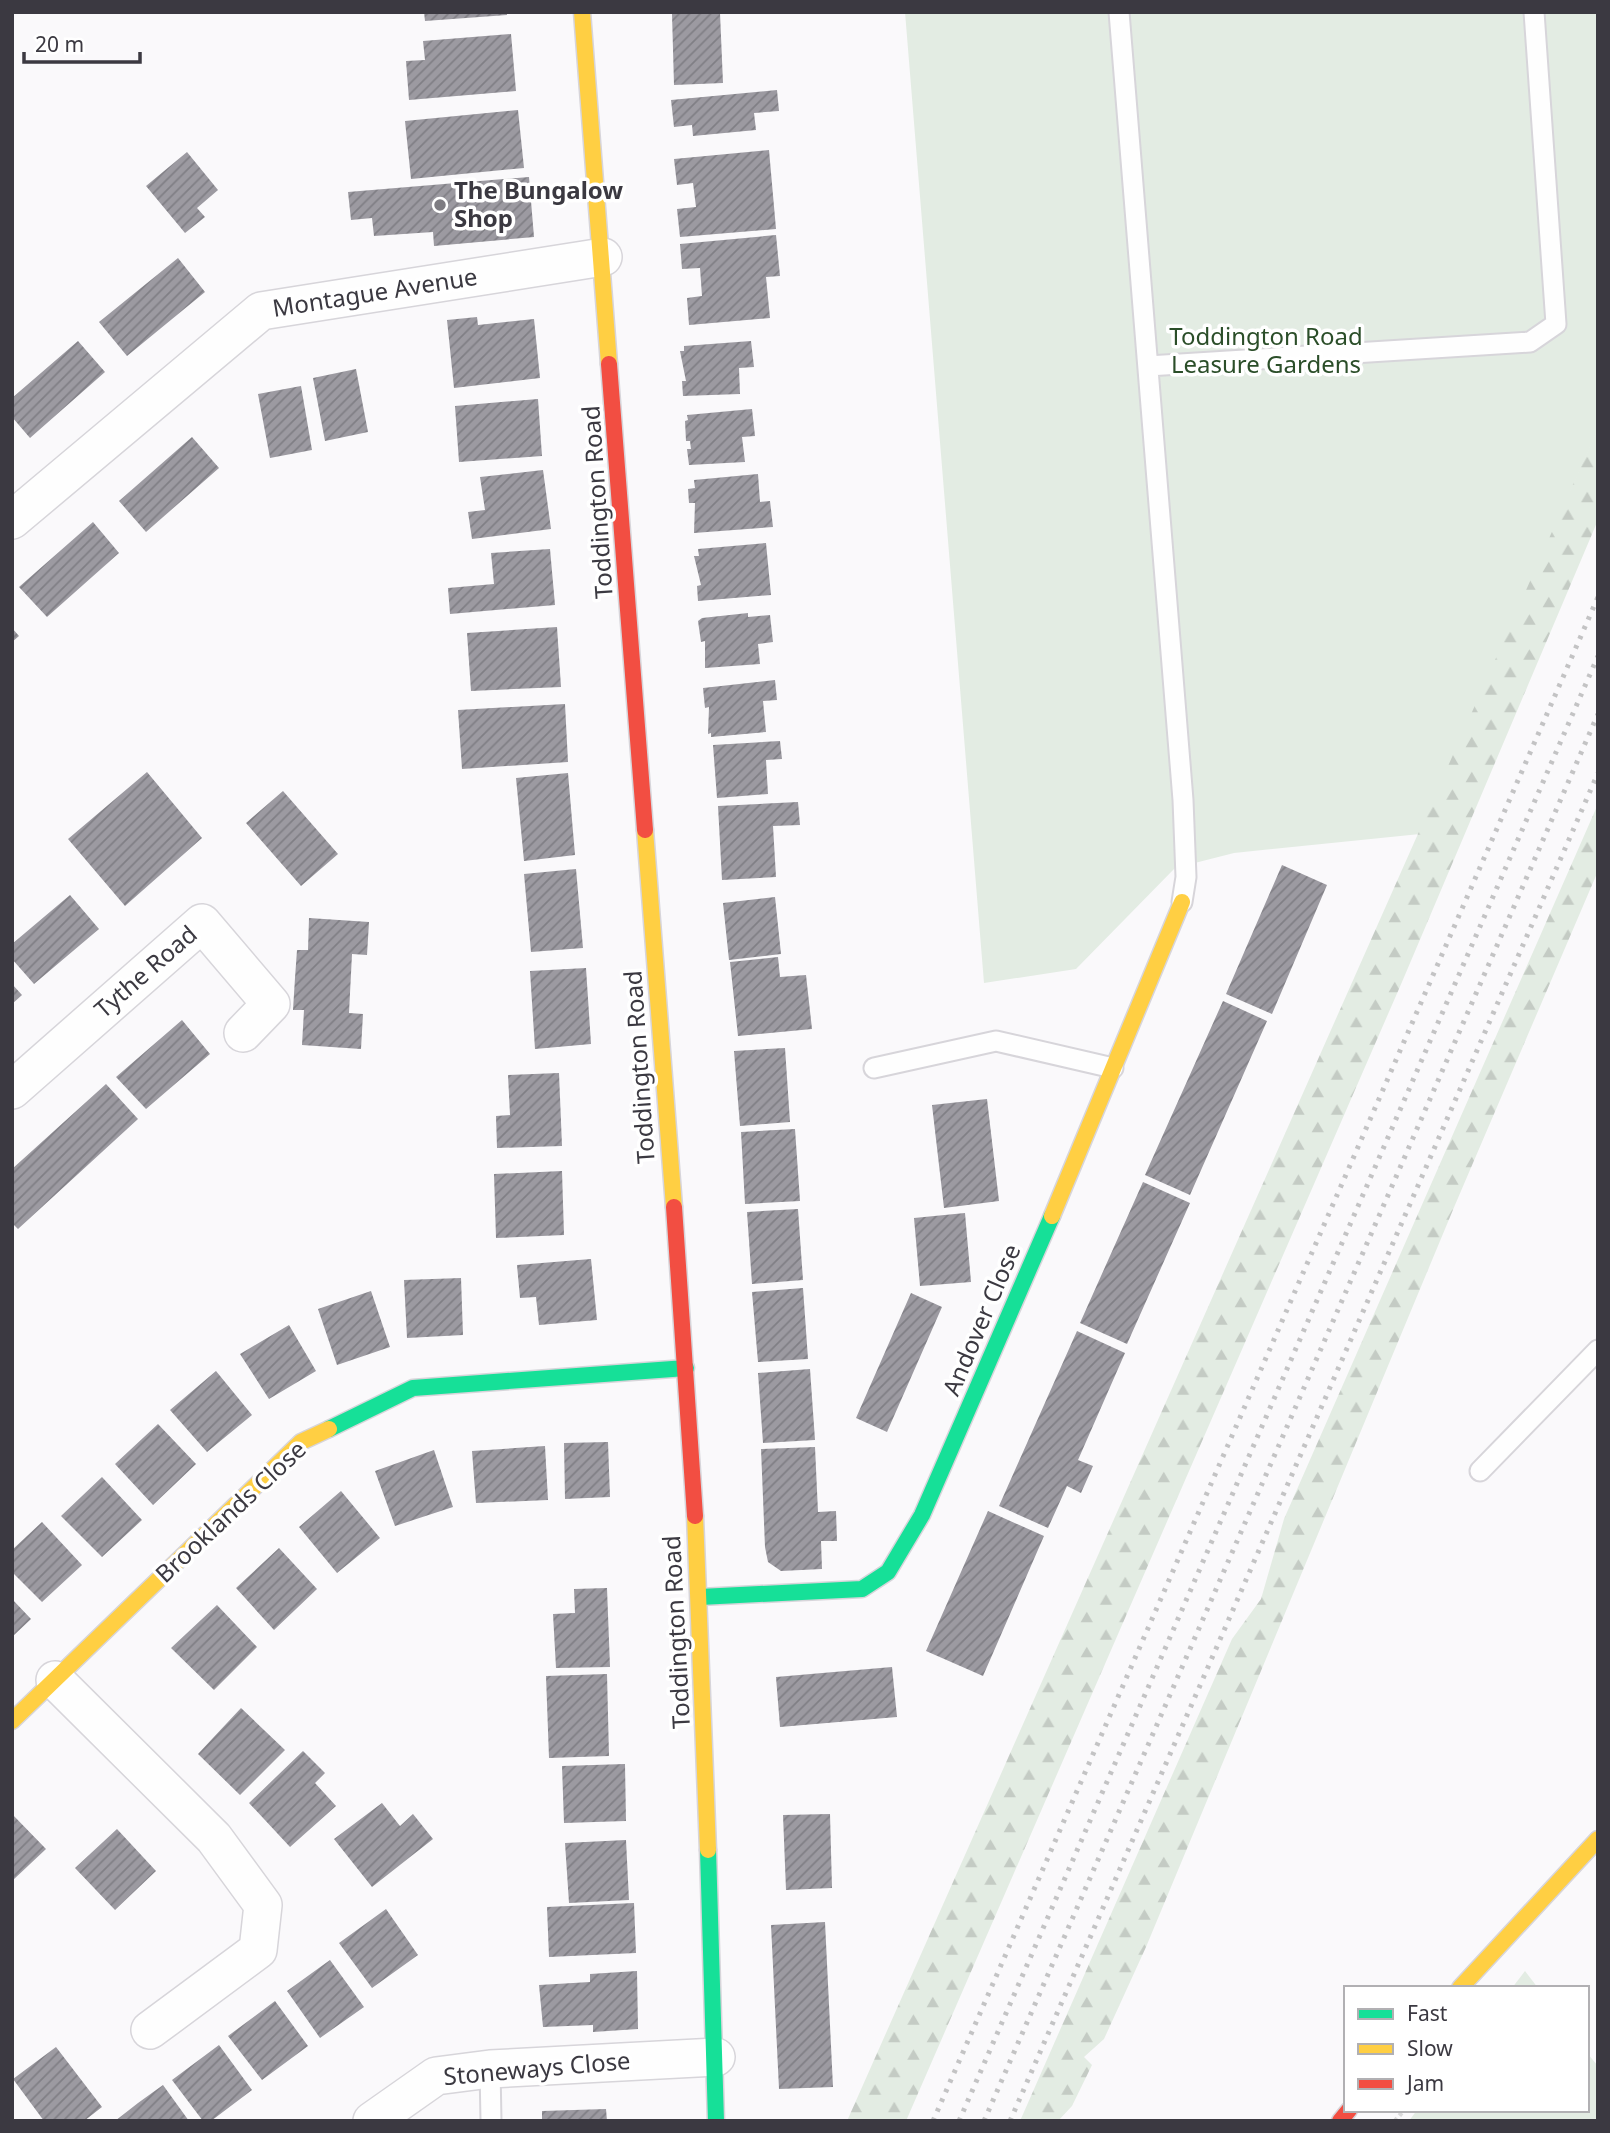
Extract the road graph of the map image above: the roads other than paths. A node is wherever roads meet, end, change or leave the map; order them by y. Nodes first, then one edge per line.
1 (582, 12) edge
2 (1119, 12) edge
3 (1534, 12) edge
4 (603, 257) junction
5 (1148, 366) junction
6 (12, 520) edge
7 (1182, 902) joint
8 (243, 1033) dead end
9 (874, 1068) dead end
10 (1113, 1068) junction
11 (12, 1090) edge
12 (1598, 1350) edge
13 (686, 1368) junction
14 (1480, 1471) dead end
15 (700, 1597) junction
16 (55, 1680) junction
17 (12, 1721) edge
18 (1598, 1839) edge
19 (1462, 1986) edge
20 (150, 2030) dead end
21 (716, 2057) junction
22 (490, 2069) junction
23 (373, 2121) edge
24 (491, 2121) edge
25 (716, 2121) edge

1 - 4 main road, Toddington Road
2 - 5 lane
3 - 5 lane
4 - 6 street, Montague Avenue
4 - 13 main road, Toddington Road
5 - 7 lane
7 - 10 main road, Andover Close
8 - 11 street, Tythe Road
9 - 10 lane
10 - 15 main road, Andover Close
12 - 14 lane
13 - 15 main road, Toddington Road
13 - 16 main road, Brooklands Close
15 - 21 main road, Toddington Road
16 - 17 main road, Brooklands Close
16 - 20 street
18 - 19 main road
21 - 22 street, Stoneways Close
21 - 25 main road, Toddington Road
22 - 23 street, Stoneways Close
22 - 24 lane

